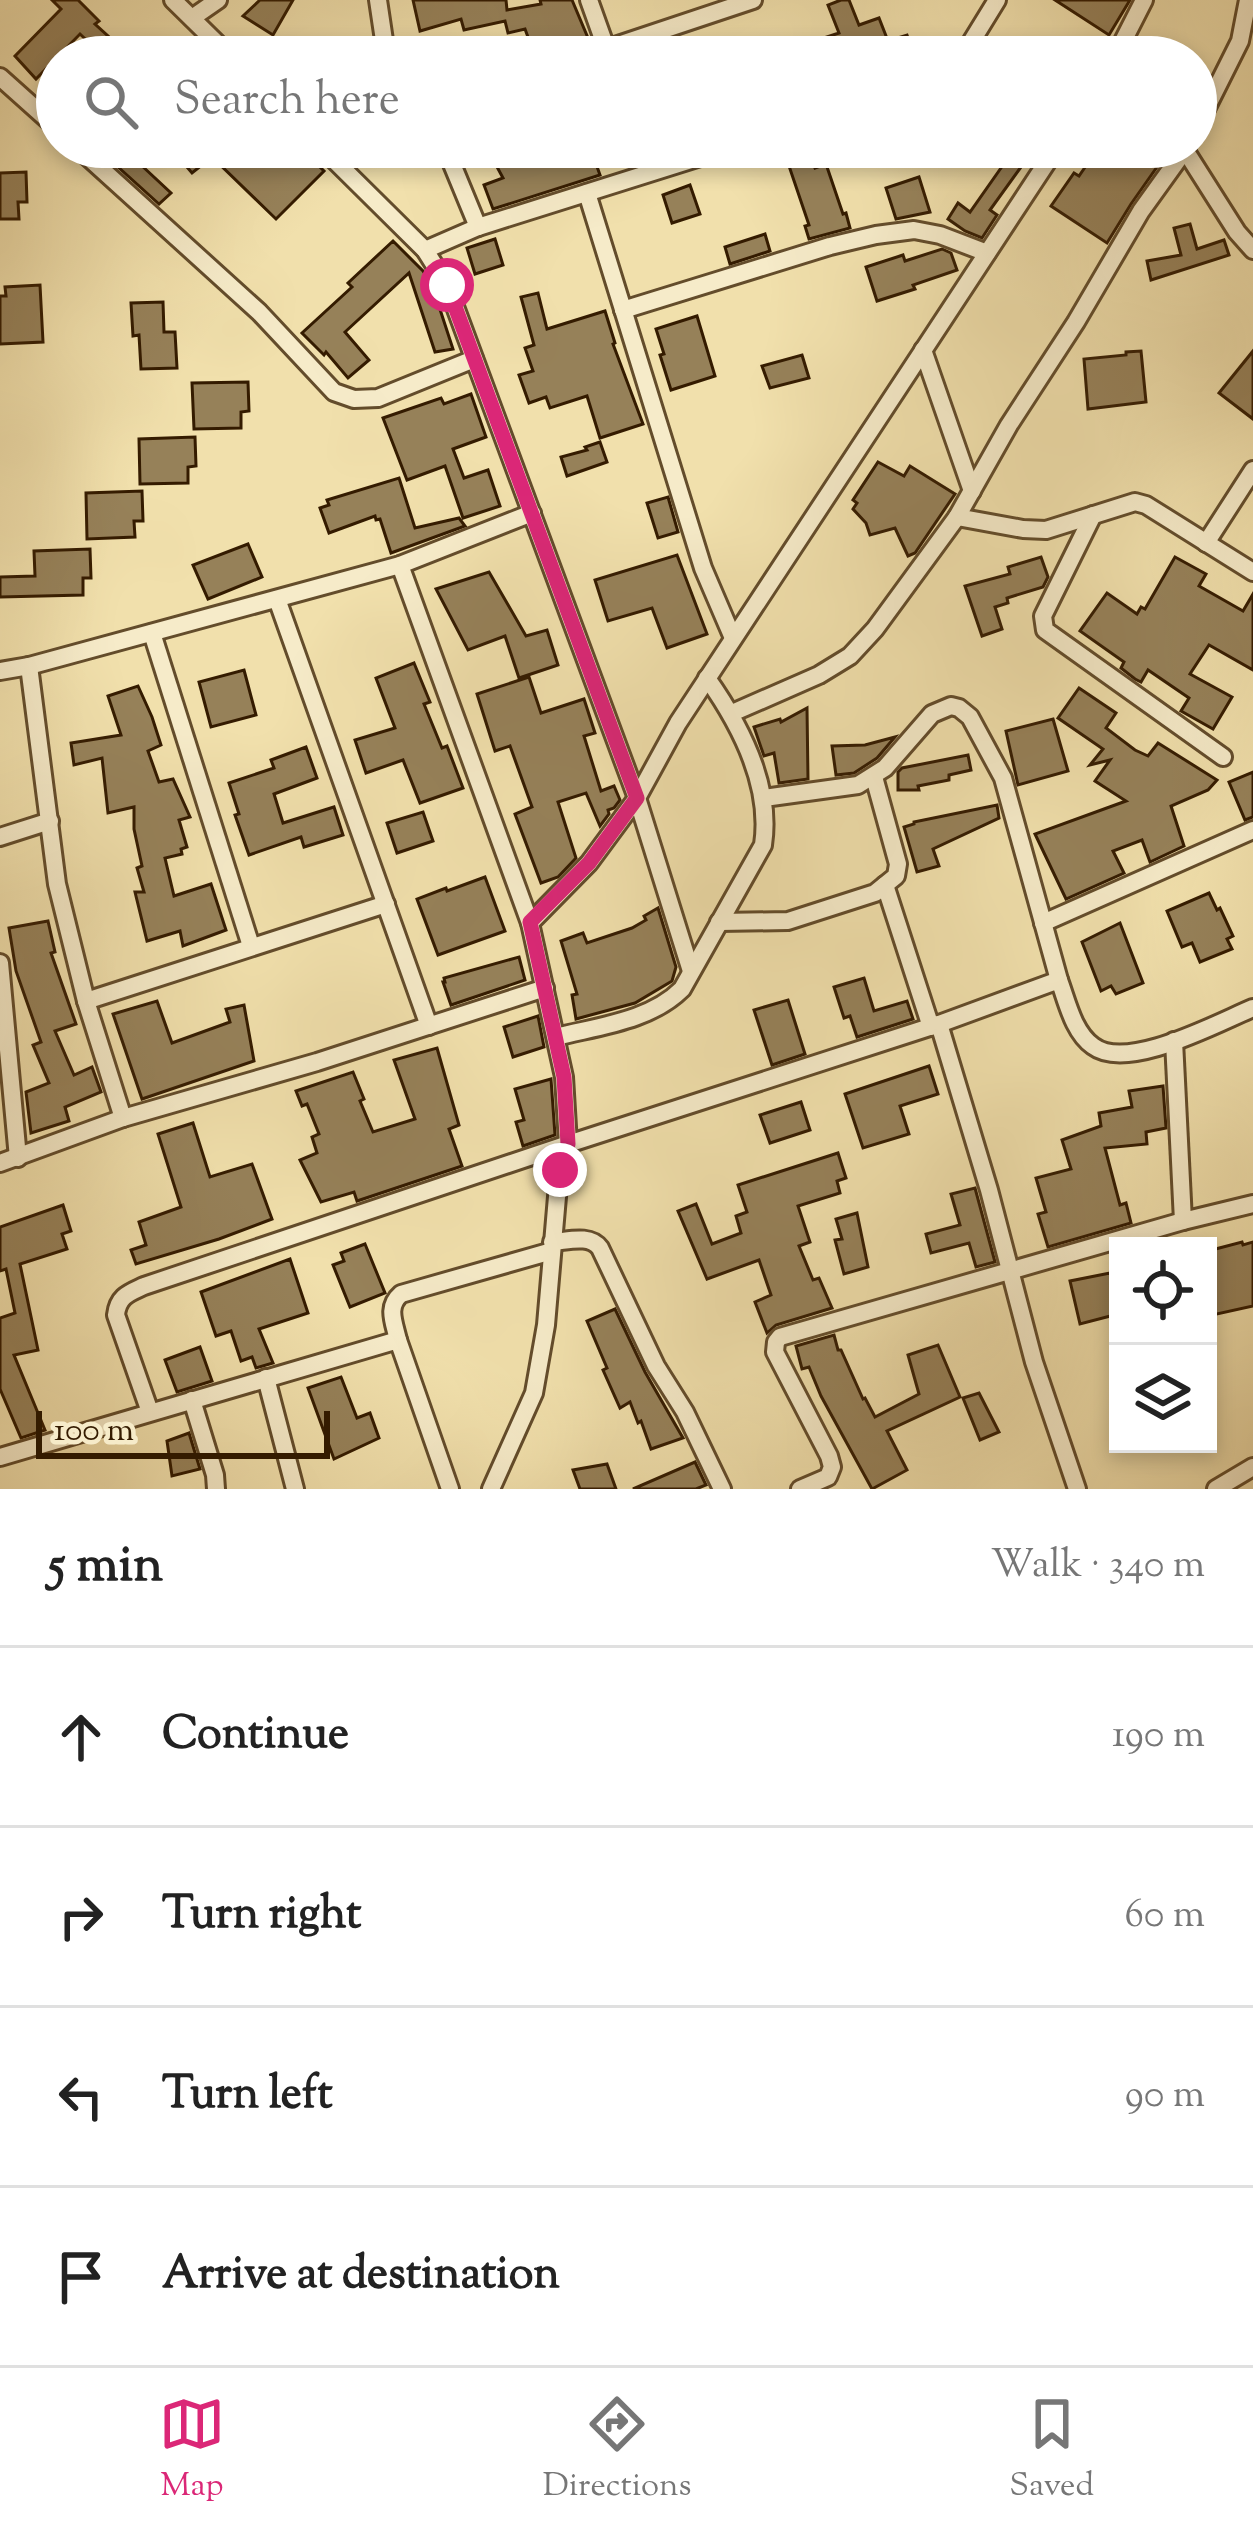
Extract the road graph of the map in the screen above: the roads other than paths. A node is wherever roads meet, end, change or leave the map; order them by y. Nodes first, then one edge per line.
1 (173, 0) edge
2 (218, 0) edge
3 (378, 0) edge
4 (589, 0) edge
5 (753, 0) edge
6 (997, 0) edge
7 (1144, 0) edge
8 (1250, 3) edge
9 (192, 18) junction
10 (210, 36) edge
11 (383, 36) edge
12 (602, 36) edge
13 (655, 36) edge
14 (977, 36) edge
15 (1126, 36) edge
16 (0, 76) edge
17 (1217, 87) edge
18 (36, 109) edge
19 (100, 168) edge
20 (342, 168) edge
21 (454, 168) edge
22 (649, 168) edge
23 (663, 168) edge
24 (1043, 168) edge
25 (1172, 168) edge
26 (1198, 168) edge
27 (650, 172) junction
28 (587, 193) junction
29 (478, 227) junction
30 (425, 250) junction
31 (1253, 250) edge
32 (987, 253) junction
33 (623, 310) junction
34 (923, 350) junction
35 (474, 359) junction
36 (1253, 470) edge
37 (972, 491) junction
38 (532, 513) junction
39 (1093, 514) junction
40 (957, 517) junction
41 (1206, 543) junction
42 (400, 565) junction
43 (1253, 572) edge
44 (277, 599) junction
45 (152, 633) junction
46 (733, 638) junction
47 (29, 667) junction
48 (0, 671) edge
49 (707, 678) junction
50 (732, 713) junction
51 (1223, 758) dead end
52 (874, 777) junction
53 (637, 798) junction
54 (764, 798) junction
55 (50, 821) junction
56 (1253, 830) edge
57 (0, 837) edge
58 (885, 885) junction
59 (386, 904) junction
60 (530, 922) junction
61 (719, 922) junction
62 (1043, 923) junction
63 (251, 946) junction
64 (0, 963) edge
65 (691, 971) junction
66 (1059, 980) junction
67 (545, 988) junction
68 (86, 1001) junction
69 (1253, 1008) edge
70 (430, 1026) junction
71 (935, 1026) junction
72 (556, 1036) junction
73 (1174, 1041) junction
74 (123, 1118) junction
75 (568, 1144) junction
76 (9, 1160) edge
77 (1253, 1204) edge
78 (1184, 1221) junction
79 (552, 1246) junction
80 (1010, 1270) junction
81 (398, 1340) junction
82 (266, 1378) junction
83 (192, 1400) junction
84 (150, 1412) junction
85 (0, 1457) edge
86 (1253, 1467) edge
87 (216, 1489) edge
88 (296, 1489) edge
89 (450, 1489) edge
90 (491, 1489) edge
91 (722, 1489) edge
92 (800, 1489) edge
93 (1077, 1489) edge
94 (1216, 1489) edge

1 - 9 street
2 - 9 street
3 - 11 street
4 - 12 street
5 - 13 street
6 - 14 street
7 - 15 street
8 - 17 street
9 - 10 street
16 - 18 street
19 - 35 street
20 - 30 street
21 - 29 street
22 - 27 street
23 - 27 street
24 - 32 street
25 - 37 street
26 - 31 street
27 - 28 street
28 - 29 street
28 - 33 street
29 - 30 street
30 - 35 street
32 - 33 street
32 - 34 street
33 - 46 street
34 - 37 street
34 - 46 street
35 - 38 street
36 - 41 street
37 - 40 street
38 - 42 street
38 - 53 street
39 - 40 street
39 - 41 street
39 - 51 street
40 - 50 street
41 - 43 street
42 - 44 street
42 - 60 street
44 - 45 street
44 - 59 street
45 - 47 street
45 - 63 street
46 - 49 street
47 - 48 street
47 - 55 street
49 - 50 street
49 - 53 street
50 - 54 street
52 - 54 street
52 - 58 street
52 - 62 street
53 - 60 street
53 - 65 street
54 - 61 street
55 - 57 street
55 - 68 street
56 - 62 street
58 - 61 street
58 - 71 street
59 - 63 street
59 - 70 street
60 - 67 street
61 - 65 street
62 - 66 street
63 - 68 street
64 - 76 street
65 - 72 street
66 - 71 street
66 - 73 street
67 - 70 street
67 - 72 street
68 - 74 street
69 - 73 street
70 - 74 street
71 - 75 street
71 - 80 street
72 - 75 street
73 - 78 street
74 - 76 street
75 - 79 street
75 - 84 street
77 - 78 street
78 - 80 street
79 - 81 street
79 - 90 street
79 - 91 street
80 - 92 street
80 - 93 street
81 - 82 street
81 - 89 street
82 - 83 street
82 - 88 street
83 - 84 street
83 - 87 street
84 - 85 street
86 - 94 street

